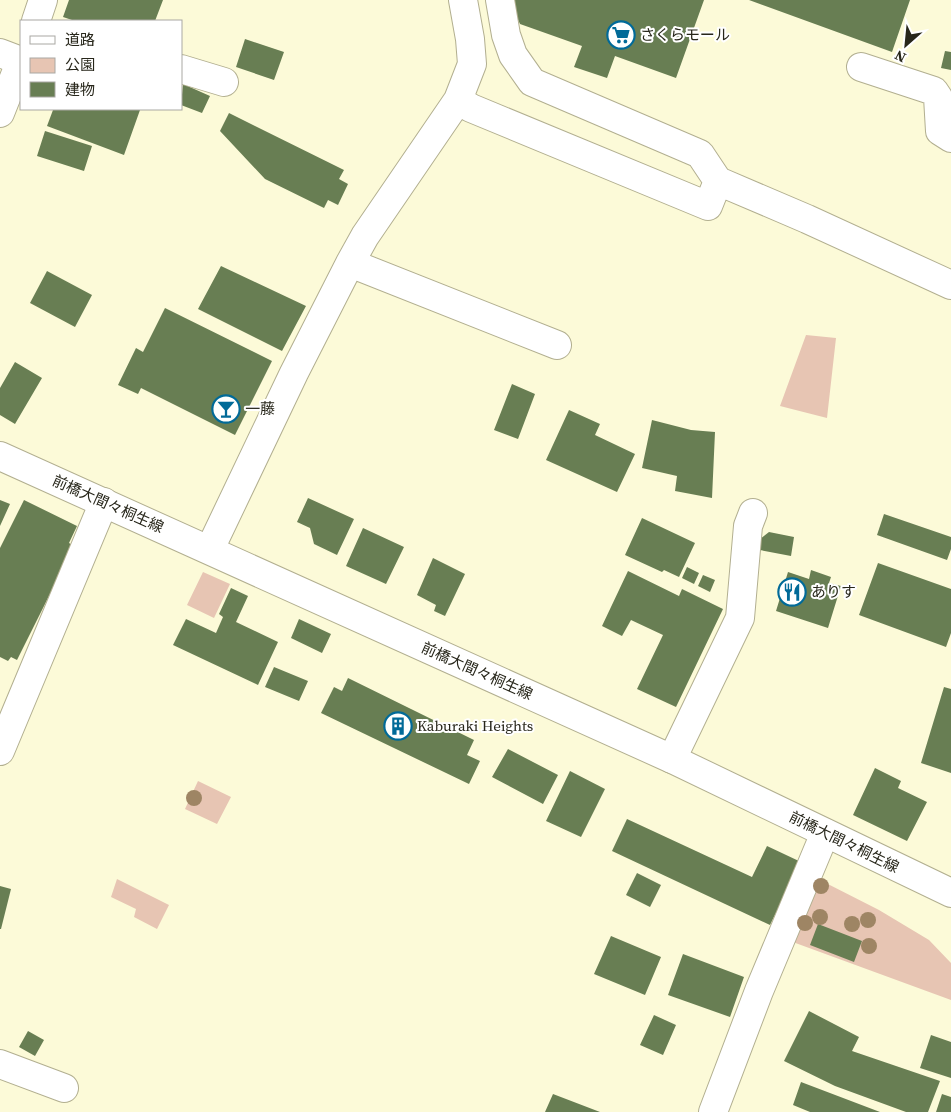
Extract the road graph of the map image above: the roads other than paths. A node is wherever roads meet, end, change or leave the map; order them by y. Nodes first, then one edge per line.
1 (43, 0) edge
2 (463, 0) edge
3 (500, 0) edge
4 (36, 20) edge
5 (0, 53) edge
6 (20, 61) edge
7 (20, 63) edge
8 (861, 67) dead end
9 (182, 69) edge
10 (224, 82) dead end
11 (458, 100) junction
12 (0, 113) edge
13 (951, 138) edge
14 (718, 182) junction
15 (350, 263) junction
16 (951, 285) edge
17 (557, 345) dead end
18 (0, 456) edge
19 (104, 502) junction
20 (752, 513) dead end
21 (210, 549) junction
22 (0, 751) edge
23 (672, 758) junction
24 (825, 833) junction
25 (951, 893) edge
26 (0, 1064) edge
27 (52, 1076) dead end
28 (713, 1112) edge

1 - 4 street
2 - 11 street
3 - 14 street
5 - 6 street
7 - 12 street
8 - 13 street
9 - 10 street
11 - 14 street
11 - 15 street
14 - 16 street
15 - 17 street
15 - 21 street
18 - 19 street, 前橋大間々桐生線
19 - 21 street, 前橋大間々桐生線
19 - 22 street
20 - 23 street
21 - 23 street, 前橋大間々桐生線
23 - 24 street, 前橋大間々桐生線
24 - 25 street, 前橋大間々桐生線
24 - 28 street
26 - 27 street

